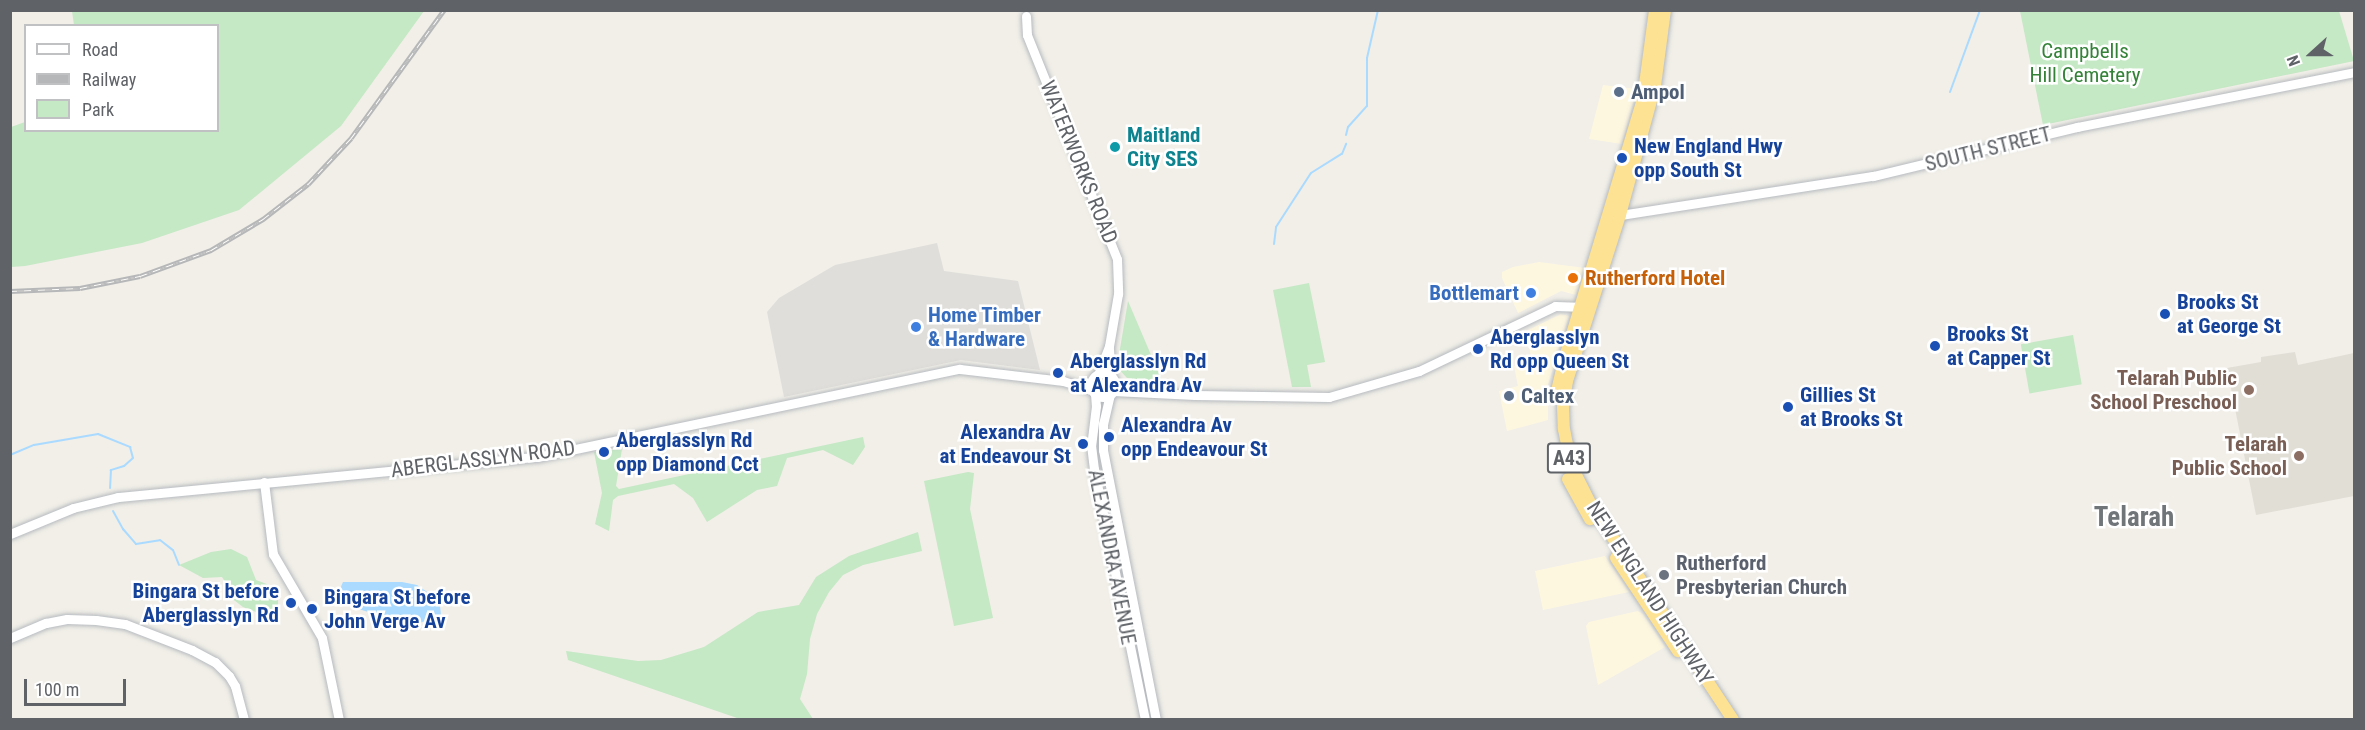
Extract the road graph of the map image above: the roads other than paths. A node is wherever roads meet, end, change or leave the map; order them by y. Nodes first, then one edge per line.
1 (1654, 10) edge
2 (1665, 10) edge
3 (1026, 16) dead end
4 (2355, 72) edge
5 (1620, 215) junction
6 (1593, 299) junction
7 (1580, 308) junction
8 (1109, 346) junction
9 (1097, 375) junction
10 (1112, 378) junction
11 (1062, 381) junction
12 (1143, 391) junction
13 (1094, 392) junction
14 (1111, 392) junction
15 (264, 482) junction
16 (10, 534) edge
17 (10, 638) edge
18 (244, 720) edge
19 (339, 720) edge
20 (1144, 720) edge
21 (1156, 720) edge
22 (1724, 720) edge
23 (1733, 720) edge

1 - 7 highway, NEW ENGLAND HIGHWAY / A43
2 - 5 highway, NEW ENGLAND HIGHWAY / A43
3 - 8 main road, WATERWORKS ROAD
4 - 5 main road, SOUTH STREET
5 - 6 highway, NEW ENGLAND HIGHWAY / A43
6 - 7 main road
6 - 23 highway, NEW ENGLAND HIGHWAY / A43
7 - 12 main road
7 - 22 highway, NEW ENGLAND HIGHWAY / A43
8 - 9 main road, WATERWORKS ROAD
8 - 10 main road, WATERWORKS ROAD
9 - 10 main road
9 - 11 main road, ABERGLASSLYN ROAD
9 - 13 main road
10 - 12 main road
10 - 14 main road
11 - 13 main road, ABERGLASSLYN ROAD
11 - 15 main road, ABERGLASSLYN ROAD
12 - 14 main road
13 - 14 main road
13 - 20 main road, ALEXANDRA AVENUE
14 - 21 main road, ALEXANDRA AVENUE
15 - 16 main road, ABERGLASSLYN ROAD
15 - 19 main road
17 - 18 main road

